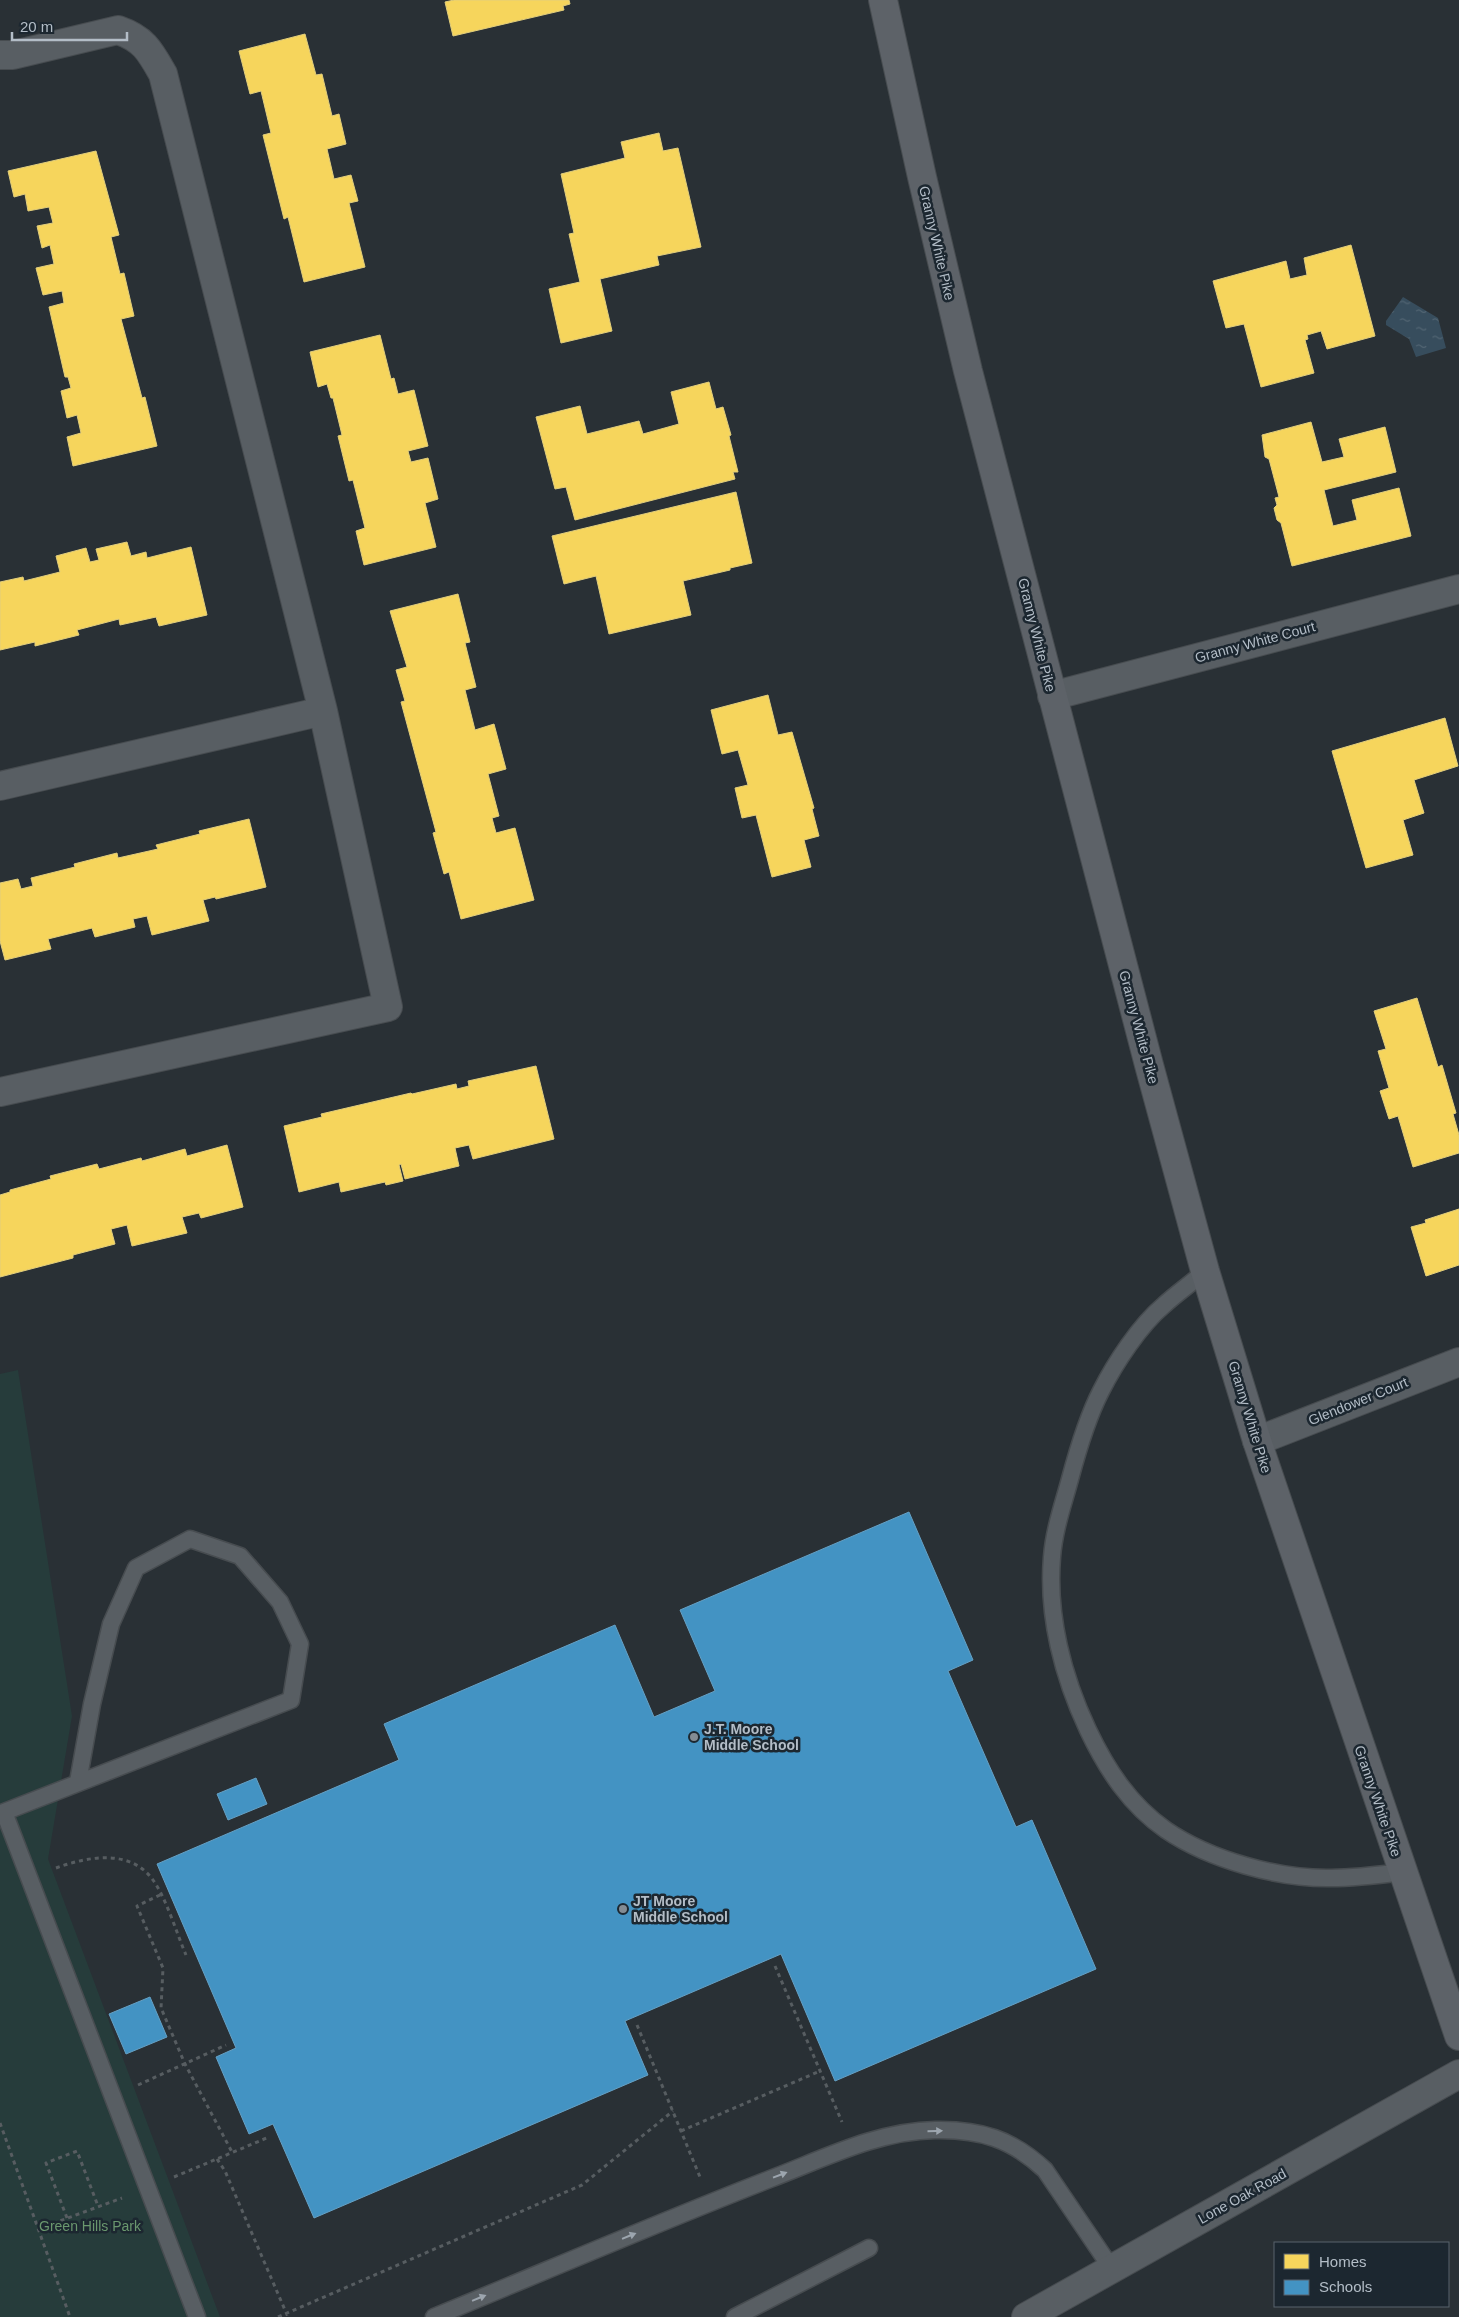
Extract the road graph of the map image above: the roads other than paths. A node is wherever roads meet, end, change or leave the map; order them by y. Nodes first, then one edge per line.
1 (883, 0) edge
2 (0, 55) edge
3 (1459, 590) edge
4 (1052, 696) junction
5 (323, 711) junction
6 (0, 786) edge
7 (0, 1092) edge
8 (1205, 1271) junction
9 (1459, 1362) edge
10 (1257, 1441) junction
11 (78, 1782) junction
12 (1402, 1872) junction
13 (1459, 2036) edge
14 (1459, 2074) edge
15 (869, 2248) dead end
16 (1112, 2269) junction
17 (197, 2317) edge
18 (434, 2317) edge
19 (735, 2317) edge
20 (1026, 2317) edge

1 - 4 main road, Granny White Pike
2 - 5 street
3 - 4 street, Granny White Court
4 - 8 main road, Granny White Pike
5 - 6 street
5 - 7 street
8 - 10 main road, Granny White Pike
8 - 12 lane
9 - 10 street, Glendower Court
10 - 12 main road, Granny White Pike
11 - 11 lane
11 - 17 lane
12 - 13 main road, Granny White Pike
14 - 16 street, Lone Oak Road
15 - 19 lane
18 -> 16 lane
16 - 20 street, Lone Oak Road

